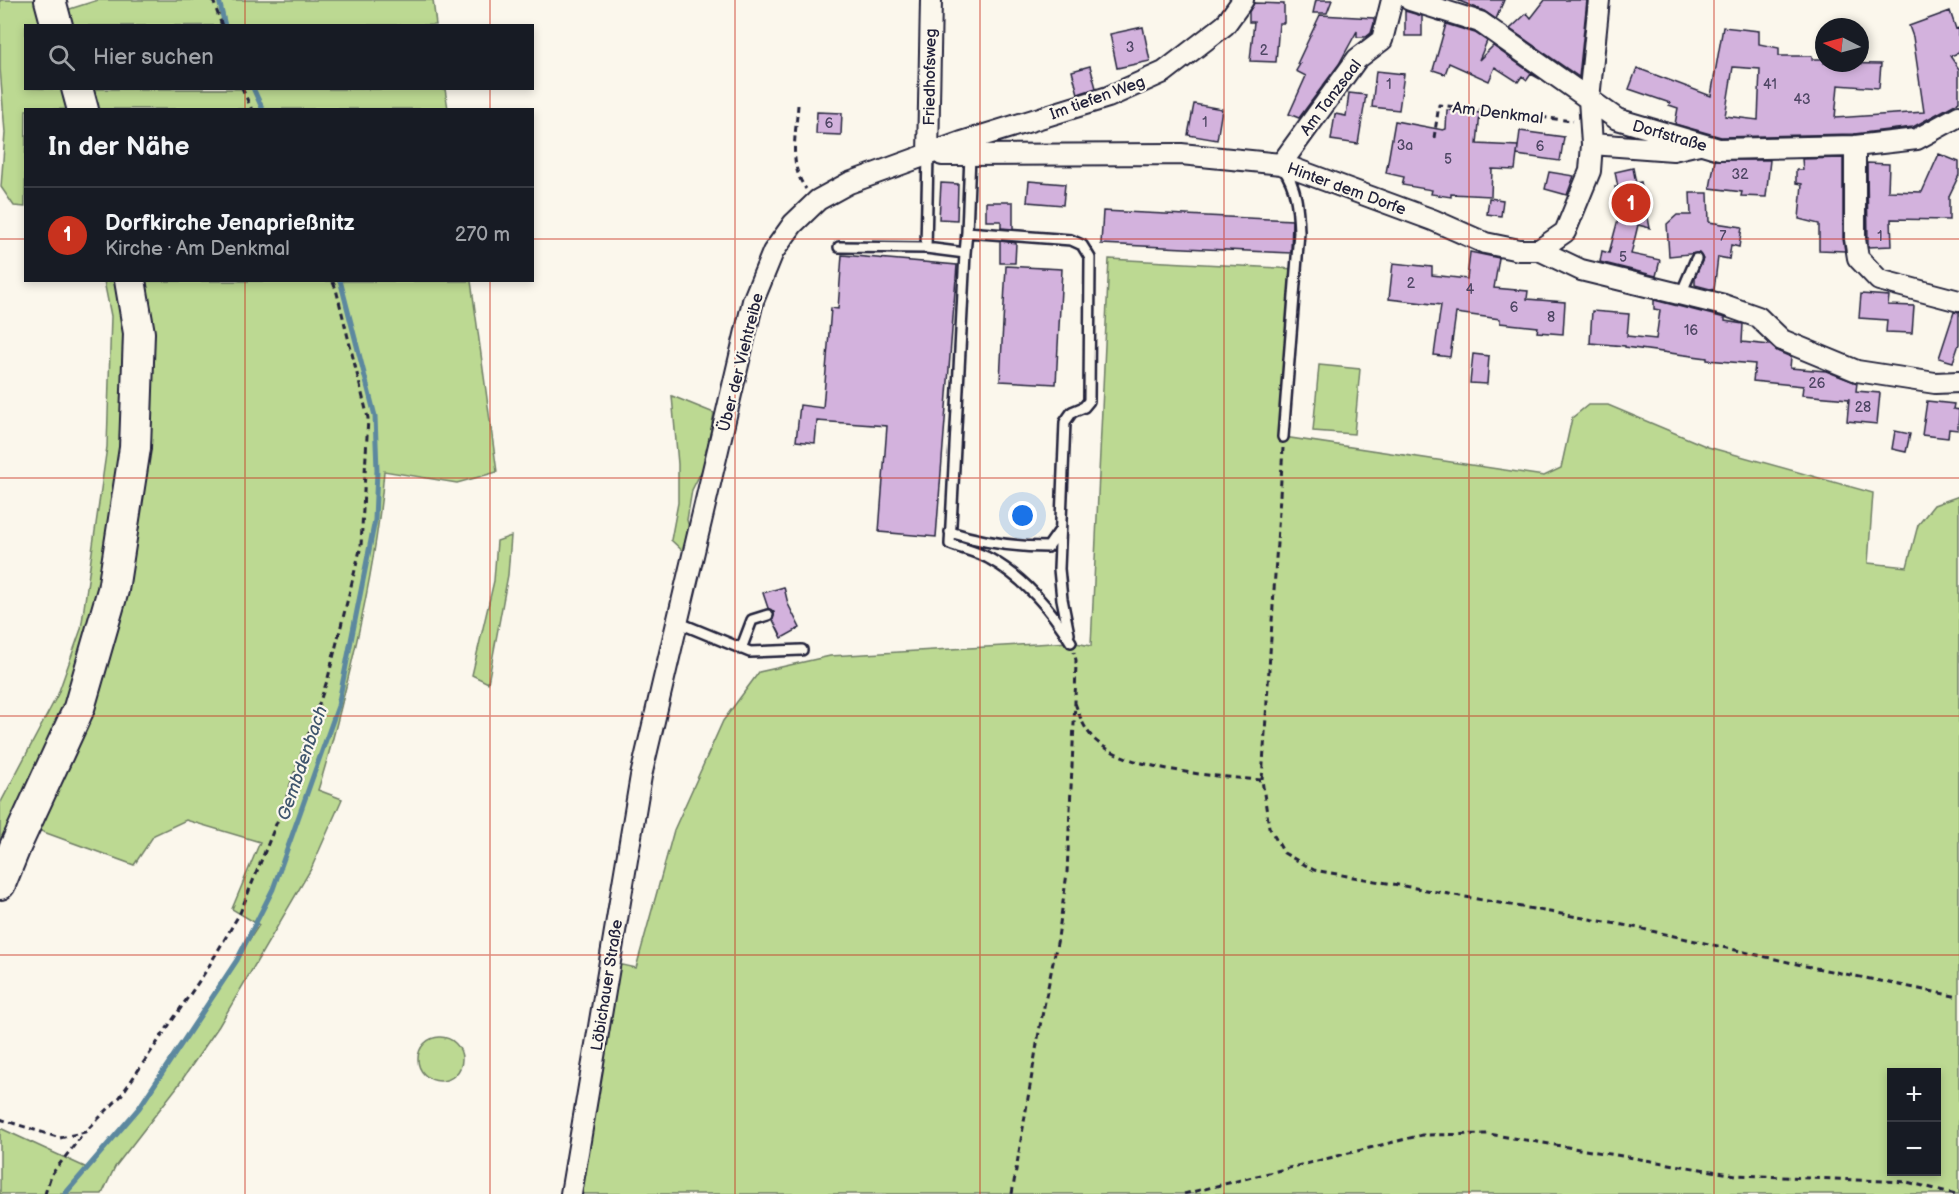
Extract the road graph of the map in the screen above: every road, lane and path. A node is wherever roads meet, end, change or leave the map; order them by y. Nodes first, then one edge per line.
1 (50, 0) edge
2 (213, 0) edge
3 (931, 0) edge
4 (1243, 0) edge
5 (1392, 0) edge
6 (1410, 0) edge
7 (1599, 0) edge
8 (56, 24) edge
9 (221, 24) edge
10 (78, 90) edge
11 (243, 90) edge
12 (1589, 99) junction
13 (798, 105) dead end
14 (82, 108) edge
15 (251, 108) edge
16 (1959, 116) edge
17 (1590, 123) junction
18 (1434, 138) dead end
19 (1701, 143) junction
20 (1592, 144) junction
21 (1855, 146) junction
22 (970, 154) junction
23 (928, 155) junction
24 (1281, 164) junction
25 (818, 200) junction
26 (967, 232) junction
27 (839, 247) dead end
28 (926, 248) junction
29 (1539, 250) junction
30 (966, 253) junction
31 (1696, 259) dead end
32 (130, 282) edge
33 (333, 282) edge
34 (1681, 294) junction
35 (1959, 301) edge
36 (1959, 382) edge
37 (1283, 437) joint
38 (1060, 530) junction
39 (950, 532) junction
40 (768, 615) dead end
41 (677, 622) junction
42 (1071, 642) junction
43 (741, 649) junction
44 (802, 650) dead end
45 (1075, 702) junction
46 (641, 777) joint
47 (1262, 780) junction
48 (0, 884) edge
49 (1959, 997) edge
50 (0, 1119) edge
51 (85, 1132) junction
52 (45, 1194) edge
53 (571, 1194) edge
54 (1012, 1194) edge
55 (1184, 1194) edge
56 (1956, 1194) edge

1 - 8 main road
2 - 9 path
3 - 23 street, Friedhofsweg
4 - 23 street, Im tiefen Weg
5 - 24 street, Am Tanzsaal
6 - 12 street, Dorfstraße
7 - 12 street
10 - 14 main road
11 - 15 path
12 - 17 street
12 - 19 street, Dorfstraße
13 - 25 path
16 - 21 street, Dorfstraße
17 - 18 path, Am Denkmal
17 - 20 street
19 - 20 street
19 - 21 street, Dorfstraße
20 - 29 street
21 - 35 street
22 - 23 street, Hinter dem Dorfe
22 - 24 street, Hinter dem Dorfe
22 - 26 lane
23 - 25 street, Über der Viehtreibe
23 - 28 lane
24 - 29 street, Hinter dem Dorfe
24 - 37 lane
25 - 41 street, Über der Viehtreibe
26 - 30 lane
26 - 38 lane
27 - 28 lane
28 - 30 lane
29 - 34 street, Hinter dem Dorfe
30 - 39 lane
31 - 34 lane
32 - 48 main road
33 - 51 path
34 - 36 street, Hinter dem Dorfe
37 - 47 path
38 - 39 lane
38 - 42 lane
39 - 42 lane
40 - 43 lane
41 - 43 lane
41 - 46 street, Über der Viehtreibe
42 - 45 path
43 - 44 lane
45 - 47 path
45 - 54 path
46 - 53 street, Löbichauer Straße
47 - 49 path
50 - 51 path
51 - 52 path
55 - 56 path

